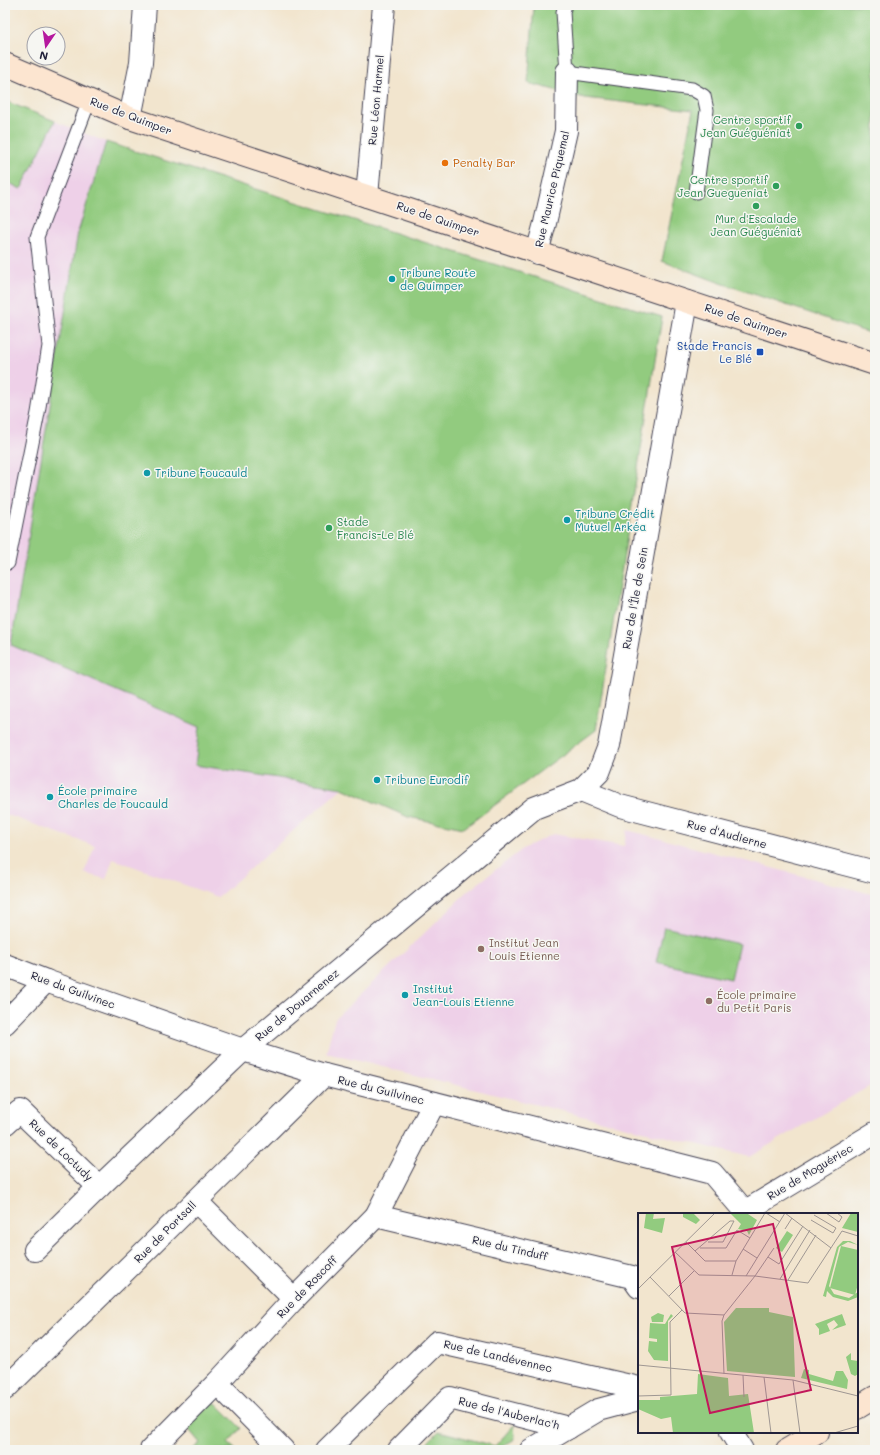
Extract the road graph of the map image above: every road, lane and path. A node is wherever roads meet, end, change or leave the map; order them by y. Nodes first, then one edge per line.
1 (145, 5) edge
2 (384, 5) edge
3 (565, 5) edge
4 (5, 64) edge
5 (567, 72) junction
6 (89, 101) junction
7 (130, 118) junction
8 (696, 192) dead end
9 (367, 196) junction
10 (537, 253) junction
11 (687, 302) junction
12 (875, 364) edge
13 (8, 563) dead end
14 (580, 790) junction
15 (875, 872) edge
16 (5, 965) edge
17 (46, 981) junction
18 (5, 1023) edge
19 (243, 1050) junction
20 (324, 1075) junction
21 (434, 1103) junction
22 (5, 1124) edge
23 (875, 1133) edge
24 (99, 1187) junction
25 (196, 1201) junction
26 (747, 1213) edge
27 (376, 1216) junction
28 (35, 1250) dead end
29 (638, 1286) edge
30 (294, 1299) junction
31 (217, 1383) junction
32 (638, 1388) edge
33 (5, 1389) edge
34 (638, 1399) edge
35 (568, 1428) junction
36 (732, 1433) edge
37 (815, 1433) edge
38 (151, 1450) edge
39 (283, 1450) edge
40 (327, 1450) edge
41 (399, 1450) edge
42 (531, 1450) edge
43 (742, 1450) edge
44 (787, 1450) edge

1 - 7 street
2 - 9 street, Rue Léon Harmel
3 - 5 lane, Rue Maurice Piquemal
4 - 6 main road, Rue de Quimper
5 - 8 lane
5 - 10 street, Rue Maurice Piquemal
6 - 7 main road, Rue de Quimper
6 - 13 lane
7 - 9 main road, Rue de Quimper
9 - 10 main road, Rue de Quimper
10 - 11 main road, Rue de Quimper
11 - 12 main road, Rue de Quimper
11 - 14 street, Rue de l'Île de Sein
14 - 15 street, Rue d'Audierne
14 - 19 street, Rue de Douarnenez
16 - 17 street, Rue du Guilvinec
17 - 18 street
17 - 19 street, Rue du Guilvinec
19 - 20 street, Rue du Guilvinec
19 - 24 street, Rue de Douarnenez
20 - 21 street, Rue du Guilvinec
20 - 25 street, Rue de Portsall
21 - 26 street, Rue du Guilvinec
21 - 27 street, Rue de Roscoff
22 - 24 street, Rue de Loctudy
23 - 26 street, Rue de Moguériec
24 - 28 street, Rue de Douarnenez
25 - 30 street
25 - 33 street, Rue de Portsall
27 - 29 street, Rue du Tinduff
27 - 30 street, Rue de Roscoff
30 - 31 street, Rue de Roscoff
31 - 38 street, Rue de Roscoff
31 - 39 street
32 - 40 street, Rue de Landévennec
34 - 35 street, Rue de l'Auberlac'h
35 - 41 street, Rue de l'Auberlac'h
35 - 42 street, Rue de l'Auberlac'h
36 - 43 street
37 - 44 main road

